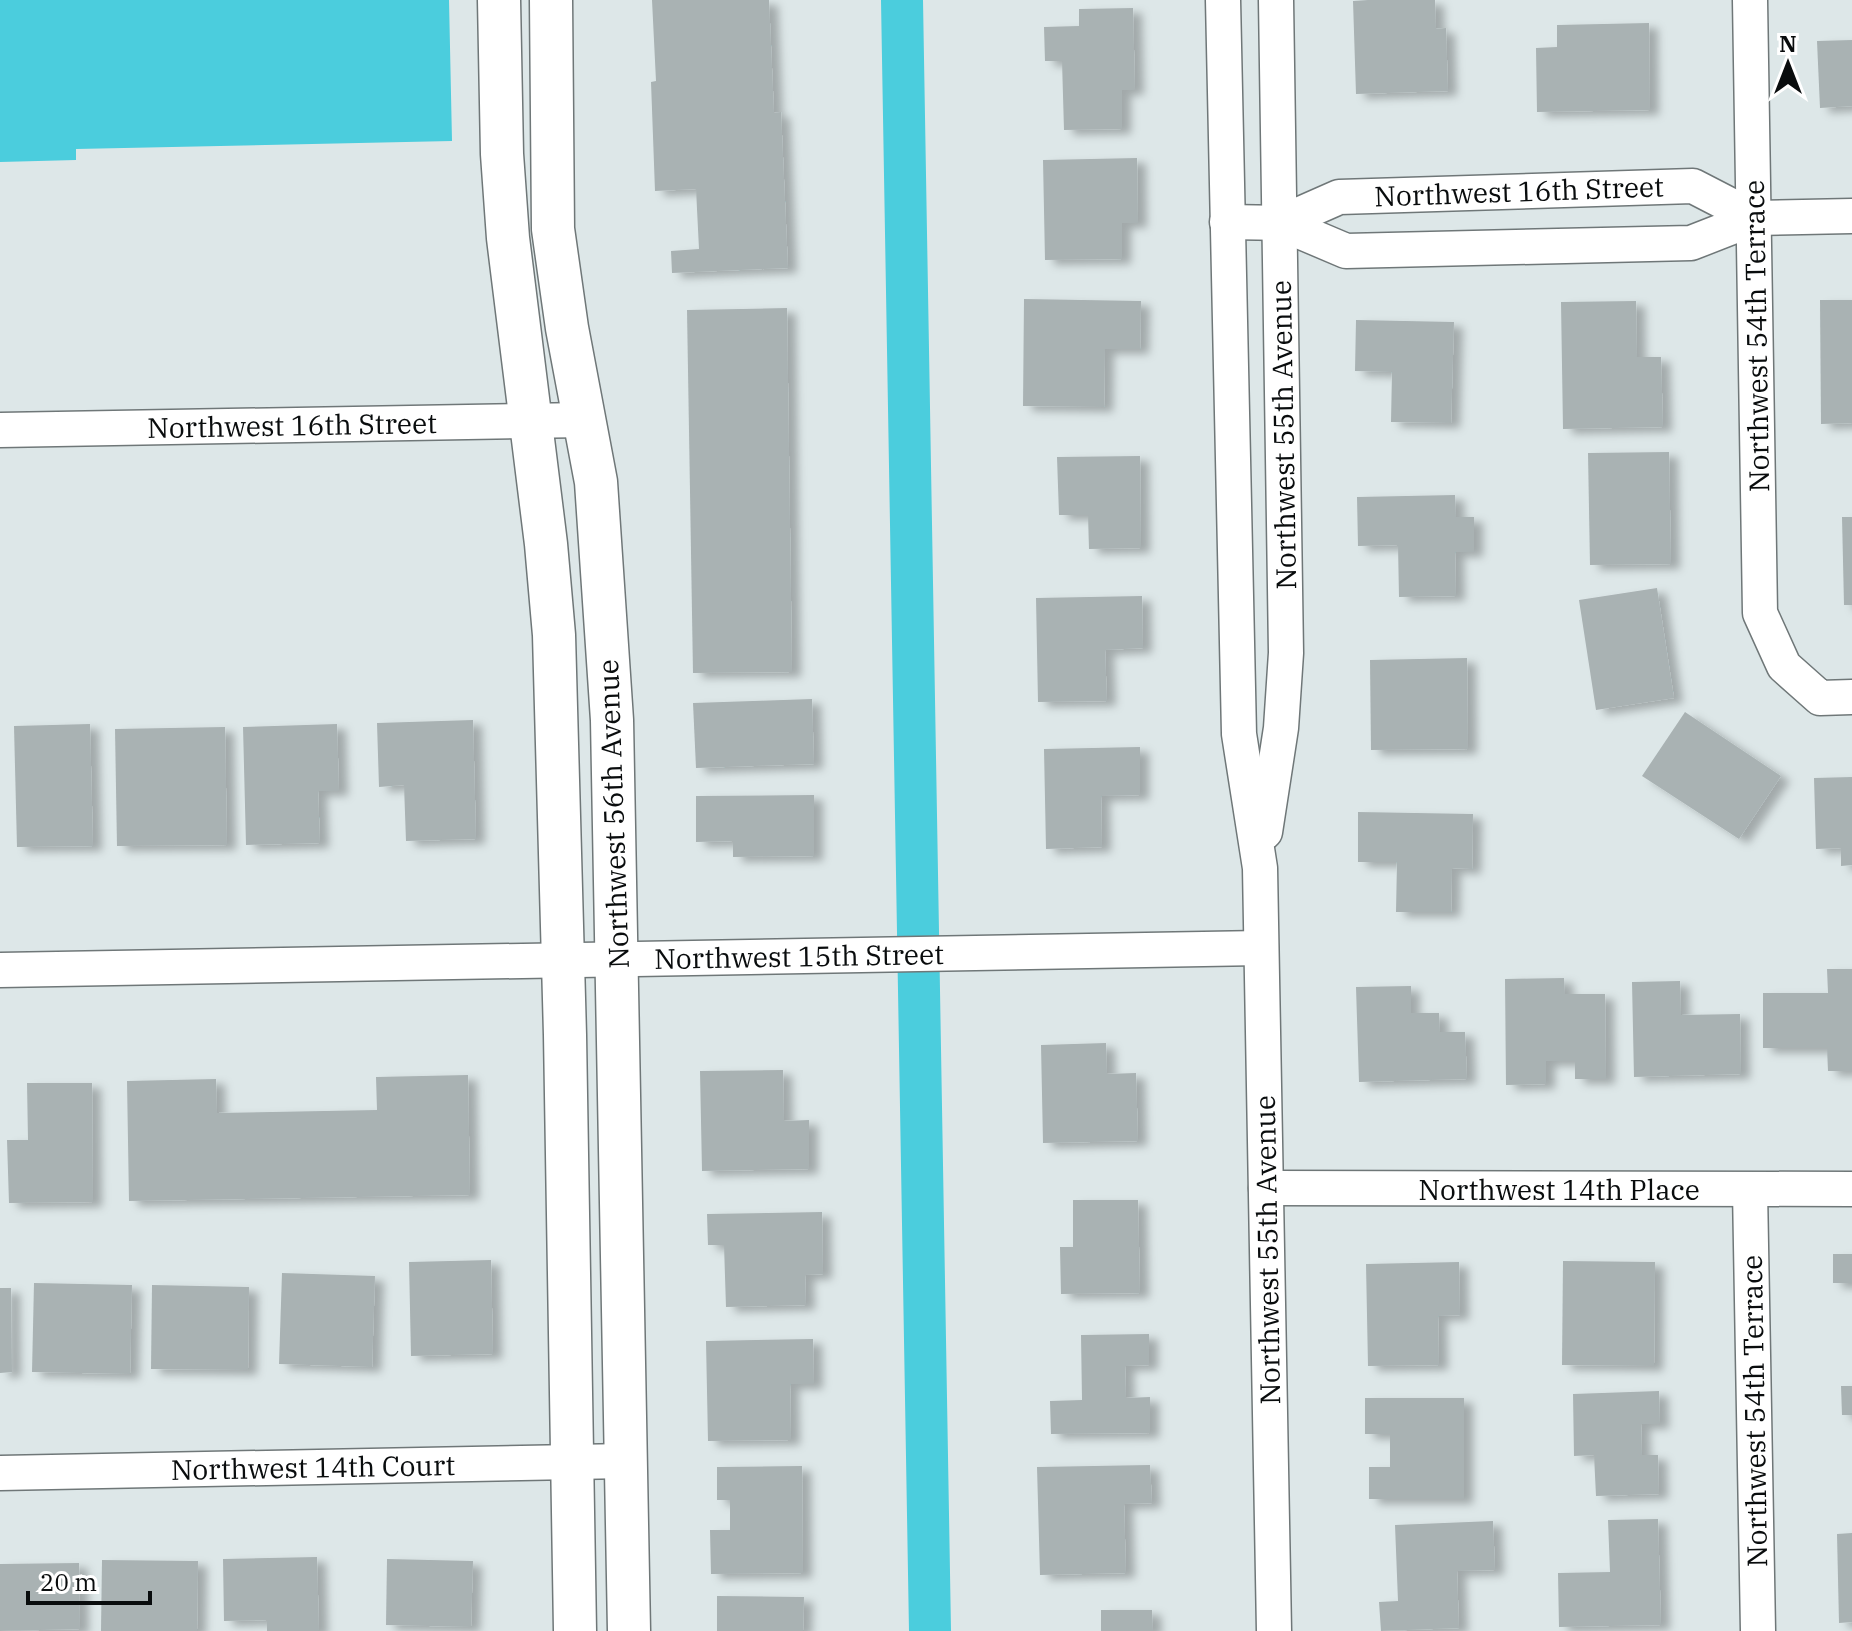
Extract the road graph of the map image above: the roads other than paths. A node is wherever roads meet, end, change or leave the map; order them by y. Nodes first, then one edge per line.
1 (499, 0) edge
2 (551, 0) edge
3 (1223, 0) edge
4 (1276, 0) edge
5 (1750, 0) edge
6 (1852, 216) edge
7 (1755, 218) junction
8 (1227, 222) junction
9 (1280, 223) junction
10 (531, 420) junction
11 (584, 420) junction
12 (0, 430) edge
13 (1852, 697) edge
14 (1260, 868) junction
15 (1261, 948) junction
16 (617, 959) junction
17 (563, 960) junction
18 (0, 970) edge
19 (1266, 1188) junction
20 (1852, 1189) edge
21 (1750, 1190) junction
22 (626, 1461) junction
23 (572, 1463) junction
24 (0, 1473) edge
25 (575, 1631) edge
26 (629, 1631) edge
27 (1274, 1631) edge
28 (1758, 1631) edge

1 - 10 street, Northwest 56th Avenue
2 - 11 street, Northwest 56th Avenue
3 - 8 street, Northwest 55th Avenue
4 - 9 street, Northwest 55th Avenue
5 - 7 street, Northwest 54th Terrace
6 - 7 street, Northwest 16th Street
7 - 9 street, Northwest 16th Street
7 - 9 street, Northwest 16th Street
7 - 13 street, Northwest 54th Terrace
8 - 9 street, Northwest 16th Street
8 - 14 street, Northwest 55th Avenue
9 - 14 street, Northwest 55th Avenue
10 - 11 street, Northwest 16th Street
10 - 12 street, Northwest 16th Street
10 - 17 street, Northwest 56th Avenue
11 - 16 street, Northwest 56th Avenue
14 - 15 street, Northwest 55th Avenue
15 - 16 street, Northwest 15th Street
15 - 19 street, Northwest 55th Avenue
16 - 17 street, Northwest 15th Street
16 - 22 street, Northwest 56th Avenue
17 - 18 street, Northwest 15th Street
17 - 23 street, Northwest 56th Avenue
19 - 21 street, Northwest 14th Place
19 - 27 street, Northwest 55th Avenue
20 - 21 street, Northwest 14th Place
21 - 28 street, Northwest 54th Terrace
22 - 23 street, Northwest 14th Court
22 - 26 street, Northwest 56th Avenue
23 - 24 street, Northwest 14th Court
23 - 25 street, Northwest 56th Avenue

